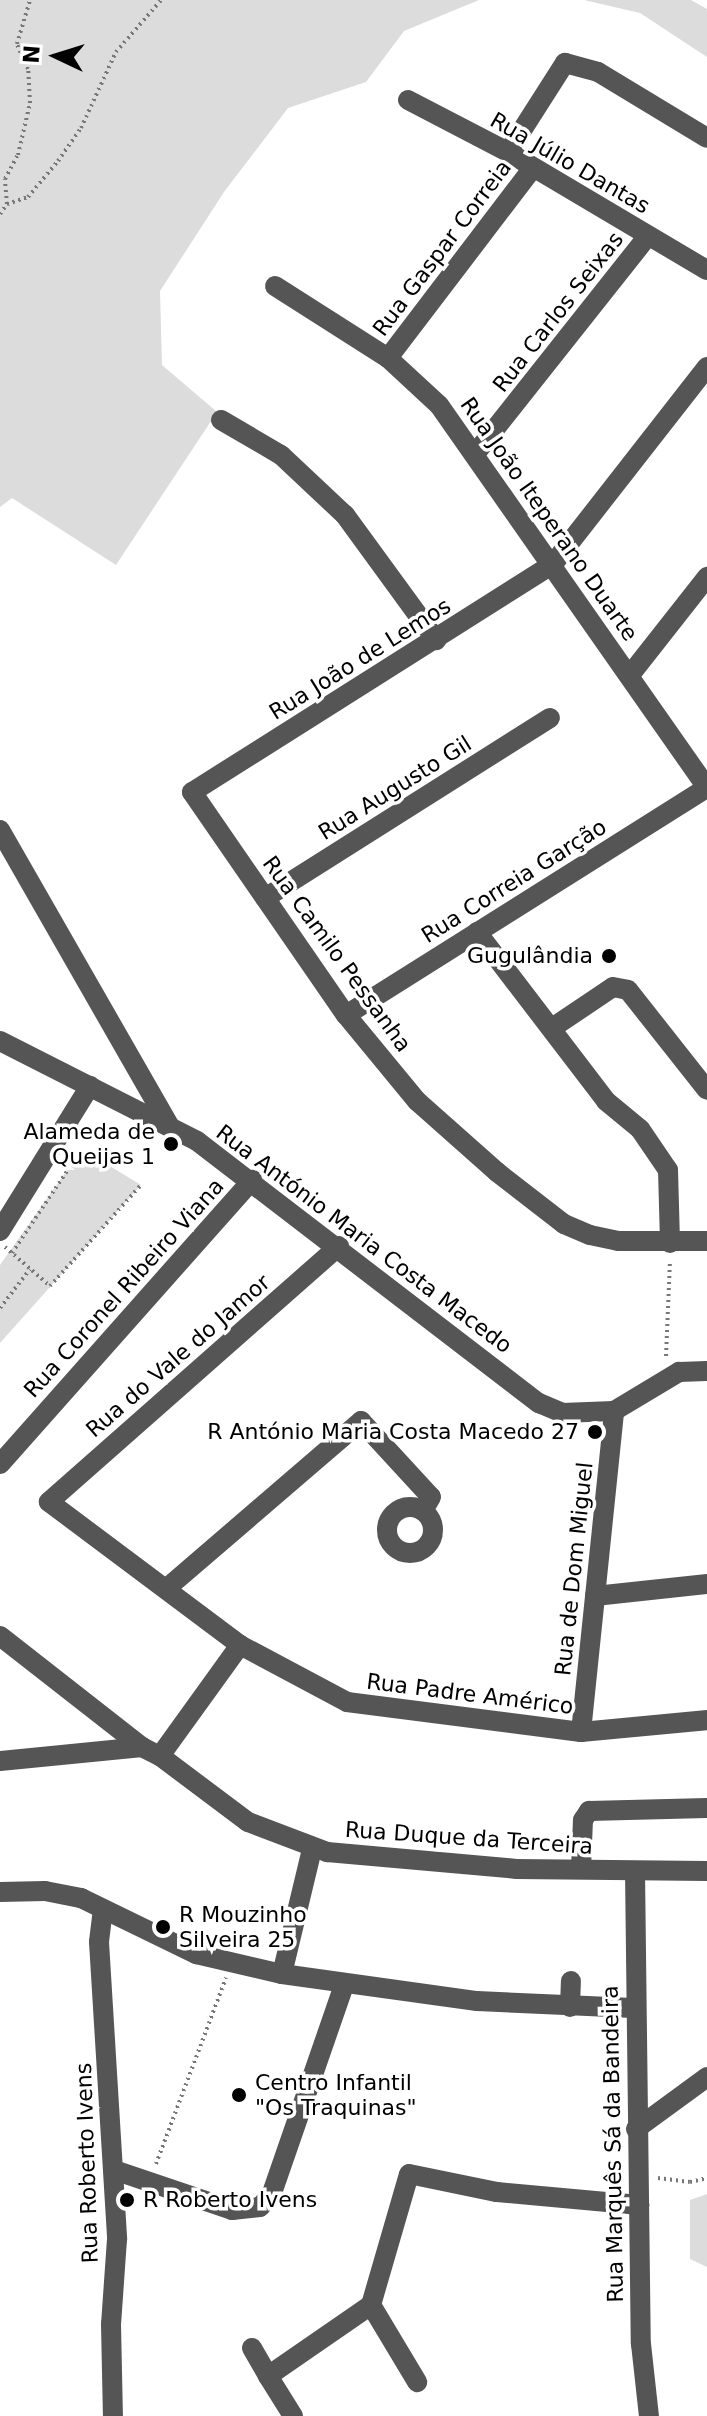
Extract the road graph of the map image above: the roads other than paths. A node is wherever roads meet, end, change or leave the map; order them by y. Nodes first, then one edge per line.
1 (408, 100) dead end
2 (707, 138) edge
3 (508, 152) junction
4 (533, 168) junction
5 (648, 236) junction
6 (707, 270) edge
7 (275, 286) dead end
8 (388, 358) junction
9 (707, 367) edge
10 (221, 420) dead end
11 (475, 454) junction
12 (553, 564) junction
13 (707, 577) edge
14 (436, 640) junction
15 (630, 675) junction
16 (550, 718) dead end
17 (707, 788) edge
18 (192, 792) joint
19 (0, 830) edge
20 (265, 898) junction
21 (477, 932) junction
22 (346, 1015) junction
23 (552, 1028) junction
24 (0, 1041) edge
25 (90, 1086) junction
26 (707, 1090) edge
27 (169, 1125) junction
28 (252, 1180) junction
29 (0, 1231) edge
30 (707, 1241) edge
31 (670, 1243) junction
32 (339, 1246) junction
33 (707, 1371) edge
34 (614, 1411) junction
35 (0, 1464) edge
36 (49, 1502) joint
37 (423, 1511) dead end
38 (707, 1584) edge
39 (167, 1588) junction
40 (595, 1596) junction
41 (0, 1636) edge
42 (240, 1645) junction
43 (707, 1720) edge
44 (581, 1732) junction
45 (151, 1751) junction
46 (0, 1761) edge
47 (707, 1808) edge
48 (312, 1849) junction
49 (581, 1869) junction
50 (635, 1871) junction
51 (707, 1871) edge
52 (0, 1892) edge
53 (103, 1909) junction
54 (282, 1974) junction
55 (571, 1981) dead end
56 (344, 1985) junction
57 (570, 2007) junction
58 (633, 2008) junction
59 (707, 2077) edge
60 (636, 2129) junction
61 (114, 2170) junction
62 (639, 2205) junction
63 (371, 2305) junction
64 (252, 2348) dead end
65 (268, 2376) junction
66 (417, 2382) dead end
67 (113, 2416) edge
68 (293, 2416) edge
69 (649, 2416) edge

1 - 3 street, Rua Júlio Dantas
2 - 3 street
3 - 4 street, Rua Júlio Dantas
4 - 5 street, Rua Júlio Dantas
4 - 8 street, Rua Gaspar Correia
5 - 6 street, Rua Júlio Dantas
5 - 11 street, Rua Carlos Seixas
7 - 8 street, Rua João Iteperano Duarte
8 - 11 street, Rua João Iteperano Duarte
9 - 12 street, Rua João de Lemos
10 - 14 street
11 - 12 street, Rua João Iteperano Duarte
12 - 14 street, Rua João de Lemos
12 - 15 street, Rua João Iteperano Duarte
13 - 15 street
14 - 18 street, Rua João de Lemos
15 - 17 street, Rua João Iteperano Duarte
16 - 20 street, Rua Augusto Gil
17 - 21 street, Rua Correia Garção
18 - 20 street, Rua Camilo Pessanha
19 - 27 street, Rua António Maria Costa Macedo
20 - 22 street, Rua Camilo Pessanha
21 - 22 street, Rua Correia Garção
21 - 23 street
22 - 31 street, Rua Camilo Pessanha
23 - 26 street
23 - 31 street
24 - 25 street
25 - 27 street
25 - 29 street
27 - 28 street, Rua António Maria Costa Macedo
28 - 32 street, Rua António Maria Costa Macedo
28 - 35 street, Rua Coronel Ribeiro Viana
30 - 31 street, Rua Camilo Pessanha
32 - 34 street, Rua António Maria Costa Macedo
32 - 36 street, Rua do Vale do Jamor
33 - 34 street, Rua António Maria Costa Macedo
34 - 40 street, Rua de Dom Miguel
36 - 39 street, Rua Padre Américo
37 - 39 street
38 - 40 street
39 - 42 street, Rua Padre Américo
40 - 44 street, Rua de Dom Miguel
41 - 45 street, Rua Duque da Terceira
42 - 44 street, Rua Padre Américo
42 - 45 street
43 - 44 street, Rua Padre Américo
45 - 46 street
45 - 48 street, Rua Duque da Terceira
47 - 49 street
48 - 49 street, Rua Duque da Terceira
48 - 54 street
49 - 50 street, Rua Duque da Terceira
50 - 51 street, Rua Duque da Terceira
50 - 58 street, Rua Marquês Sá da Bandeira
52 - 53 street
53 - 54 street
53 - 61 street, Rua Roberto Ivens
54 - 56 street
55 - 57 street
56 - 57 street
56 - 61 street
57 - 58 street
58 - 60 street, Rua Marquês Sá da Bandeira
59 - 60 street
60 - 62 street, Rua Marquês Sá da Bandeira
61 - 67 street, Rua Roberto Ivens
62 - 63 street
62 - 69 street, Rua Marquês Sá da Bandeira
63 - 65 street
63 - 66 street
64 - 65 street
65 - 68 street

